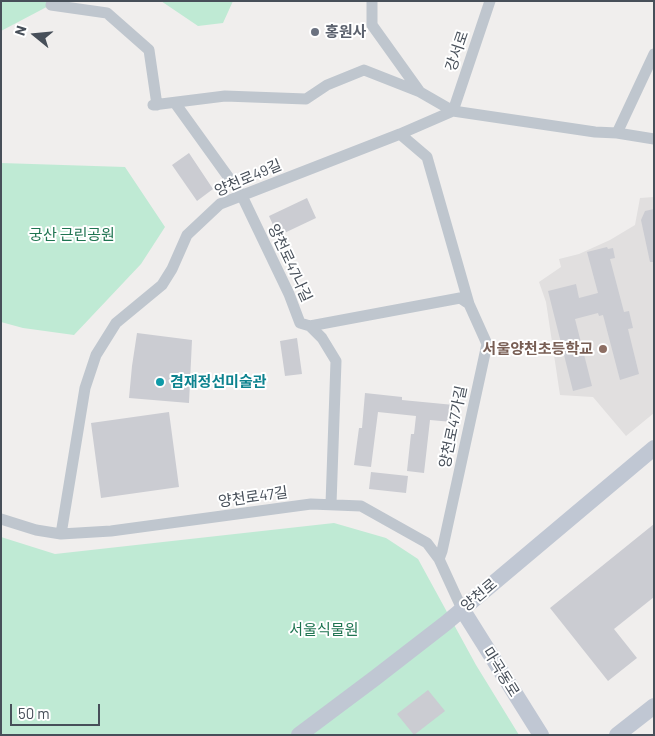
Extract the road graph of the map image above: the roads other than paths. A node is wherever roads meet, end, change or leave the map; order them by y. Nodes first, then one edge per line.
1 (372, 1) edge
2 (490, 1) edge
3 (51, 5) dead end
4 (654, 54) edge
5 (420, 92) junction
6 (175, 103) junction
7 (453, 111) junction
8 (617, 133) junction
9 (400, 134) junction
10 (654, 139) edge
11 (242, 196) junction
12 (469, 304) junction
13 (310, 326) junction
14 (654, 448) edge
15 (331, 504) junction
16 (1, 519) edge
17 (61, 534) junction
18 (439, 560) junction
19 (462, 609) junction
20 (654, 706) edge
21 (299, 735) edge
22 (541, 735) edge
23 (617, 735) edge

1 - 5 street
2 - 7 street, 강서로
3 - 6 street
4 - 8 street
5 - 6 street
5 - 7 street
6 - 11 street, 양천로47나길
7 - 8 street
7 - 9 street, 양천로49길
8 - 10 street
9 - 11 street, 양천로49길
9 - 12 street, 양천로47가길
11 - 13 street, 양천로47나길
11 - 17 street, 양천로49길
12 - 13 street
12 - 18 street, 양천로47가길
13 - 15 street, 양천로47나길
14 - 19 main road, 양천로
15 - 17 street, 양천로47길
15 - 18 street, 양천로47길
16 - 17 street, 양천로47길
18 - 19 street, 양천로47길
19 - 21 main road, 양천로
19 - 22 main road, 마곡동로
20 - 23 main road

